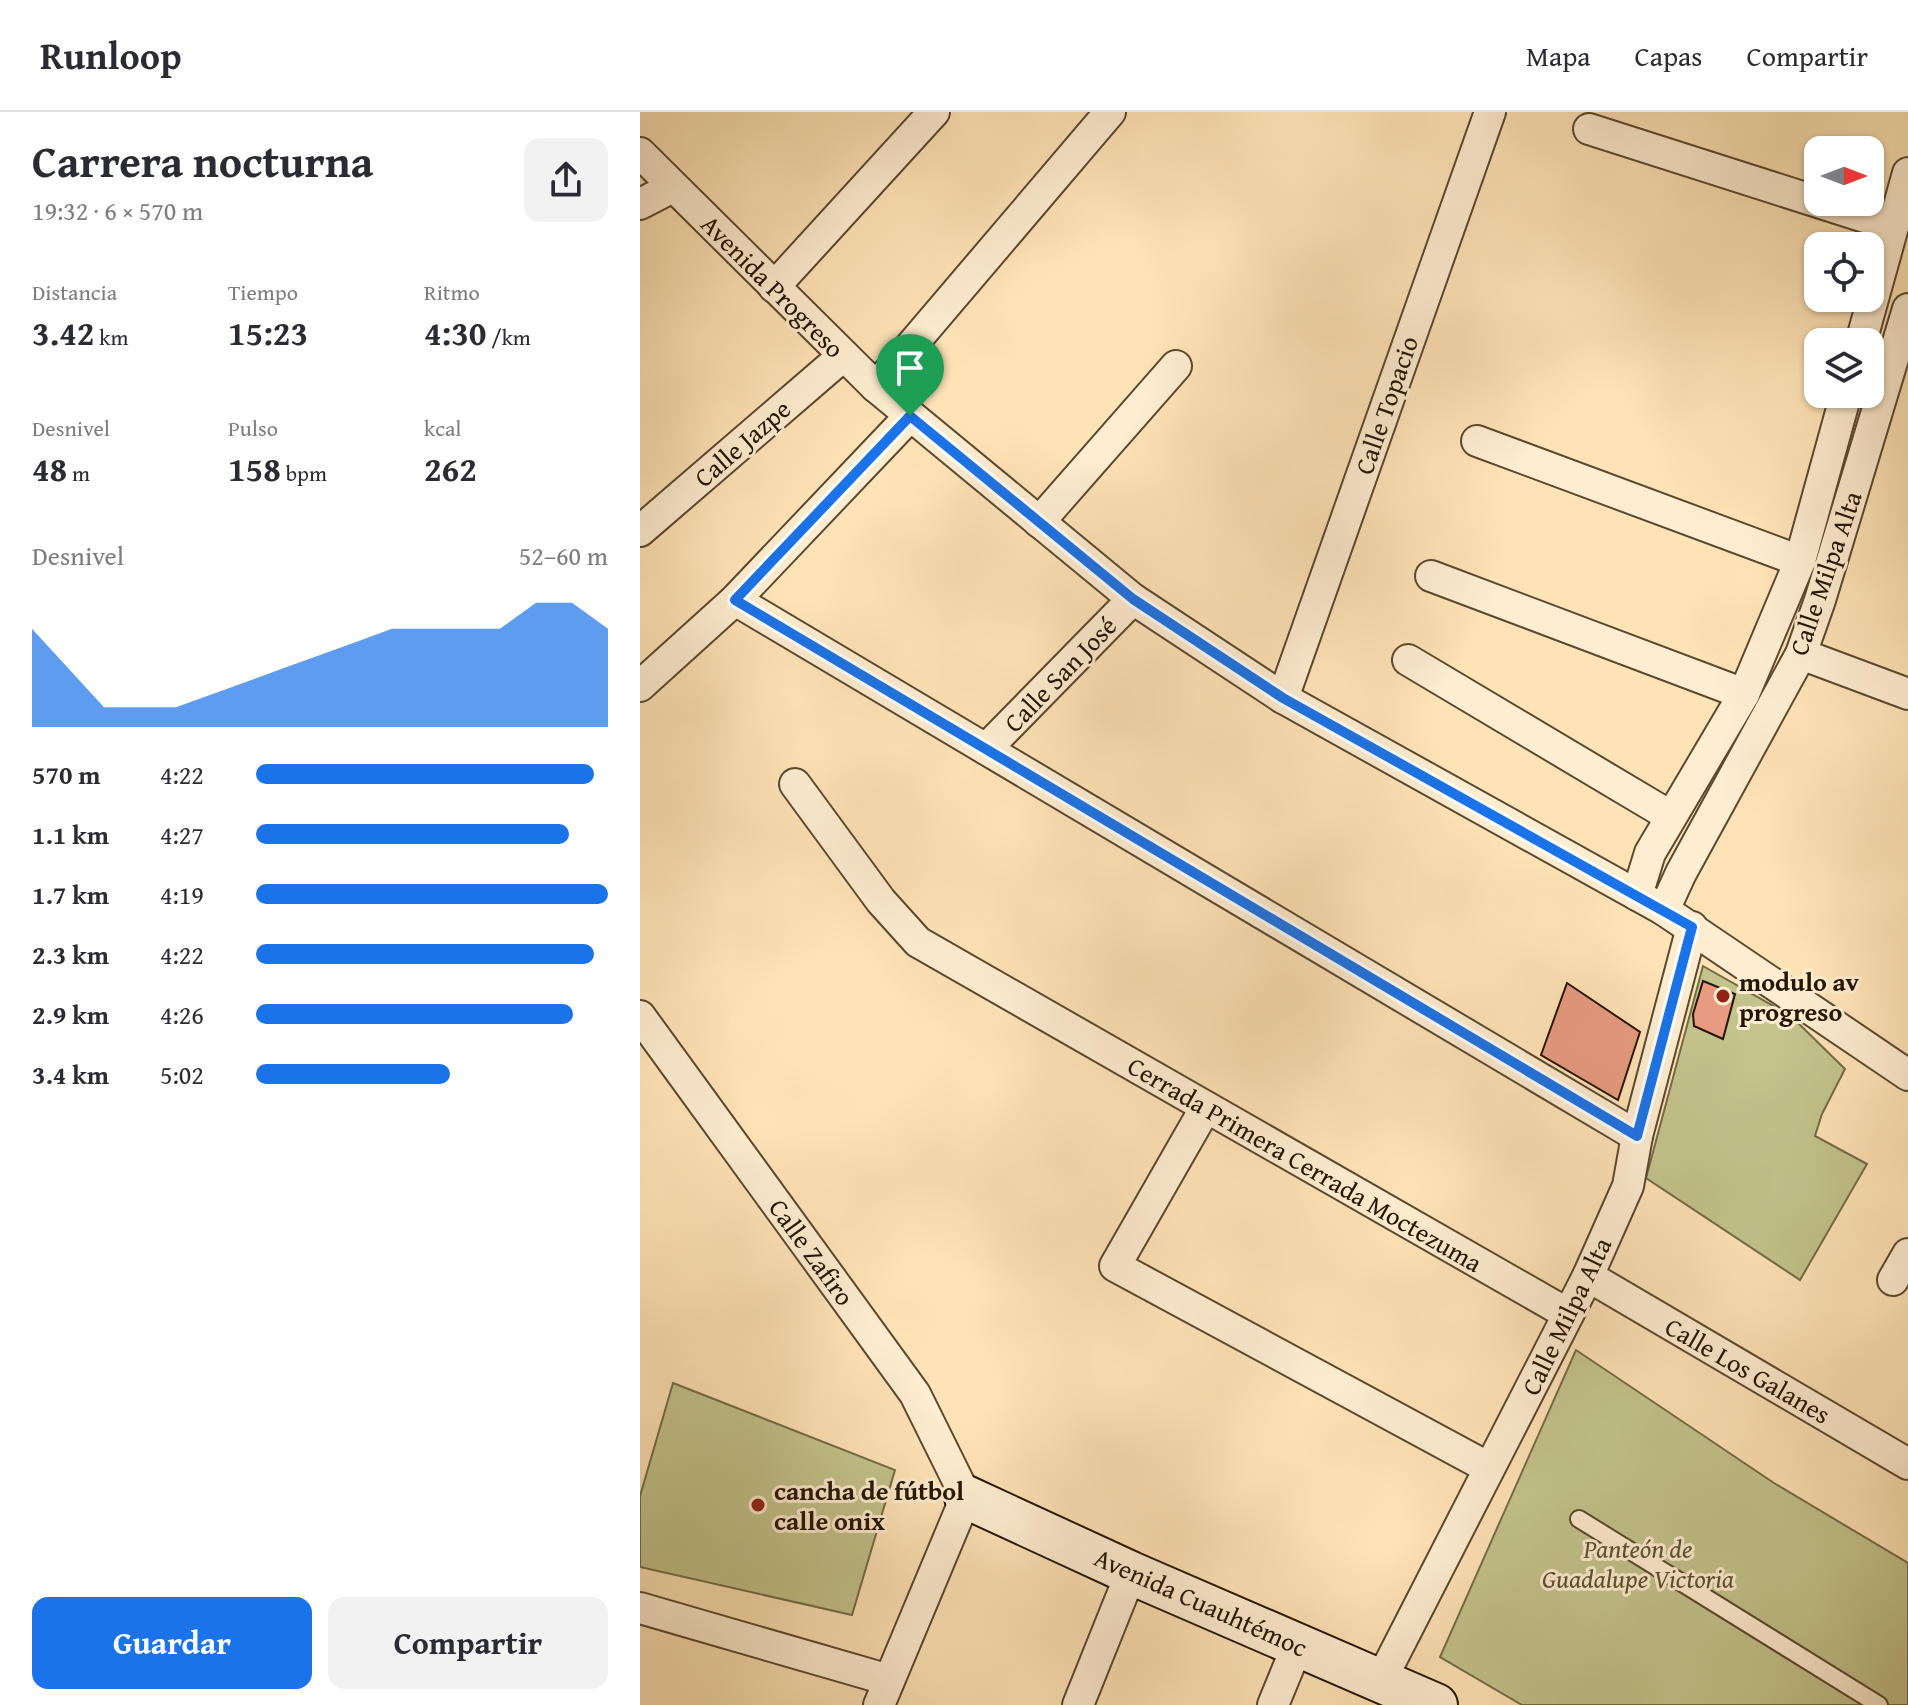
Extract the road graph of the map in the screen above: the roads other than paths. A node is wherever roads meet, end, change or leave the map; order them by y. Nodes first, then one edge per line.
1 (934, 112) edge
2 (1110, 112) edge
3 (1490, 112) edge
4 (1589, 129) dead end
5 (640, 153) edge
6 (1908, 173) edge
7 (673, 187) junction
8 (640, 204) edge
9 (1893, 226) junction
10 (774, 287) junction
11 (1908, 309) edge
12 (1865, 328) edge
13 (843, 356) junction
14 (1176, 366) dead end
15 (876, 387) junction
16 (1842, 408) edge
17 (910, 416) junction
18 (1477, 441) dead end
19 (1039, 522) junction
20 (640, 531) edge
21 (1800, 561) junction
22 (1431, 576) dead end
23 (1133, 599) junction
24 (735, 600) junction
25 (1801, 654) junction
26 (1408, 660) dead end
27 (640, 686) edge
28 (1744, 694) junction
29 (1908, 694) edge
30 (1283, 698) junction
31 (986, 749) junction
32 (795, 784) dead end
33 (1670, 816) junction
34 (1637, 895) junction
35 (1664, 910) junction
36 (1692, 927) junction
37 (640, 1016) edge
38 (1908, 1075) edge
39 (1206, 1107) junction
40 (1637, 1136) junction
41 (1908, 1254) edge
42 (1588, 1276) junction
43 (1893, 1280) dead end
44 (1568, 1314) junction
45 (1908, 1464) edge
46 (1489, 1468) junction
47 (966, 1497) junction
48 (1579, 1519) dead end
49 (1131, 1573) junction
50 (640, 1608) edge
51 (1298, 1644) junction
52 (1380, 1682) junction
53 (884, 1692) edge
54 (1078, 1705) edge
55 (1273, 1705) edge
56 (1436, 1705) edge
57 (1879, 1705) edge

1 - 10 street
2 - 15 street
3 - 30 street, Calle Topacio
4 - 9 street
5 - 7 street, Avenida Progreso
6 - 9 street
7 - 8 street
7 - 10 street, Avenida Progreso
9 - 12 street
10 - 13 street, Avenida Progreso
11 - 25 street, Calle Milpa Alta
13 - 15 street, Avenida Progreso
13 - 20 street, Calle Jazpe
14 - 19 street
15 - 17 street, Avenida Progreso
16 - 21 street, Calle Milpa Alta
17 - 19 street, Avenida Progreso
17 - 24 street
18 - 21 street
19 - 23 street, Avenida Progreso
21 - 28 street, Calle Milpa Alta
22 - 28 street
23 - 30 street, Avenida Progreso
23 - 31 street, Calle San José
24 - 27 street
24 - 31 street, Calle San José
25 - 29 street
25 - 35 street, Calle Milpa Alta
26 - 33 street
28 - 33 street, Calle Milpa Alta
30 - 34 street, Avenida Progreso
31 - 40 street, Calle San José
32 - 39 street, Cerrada Primera Cerrada Moctezuma
33 - 34 street, Calle Milpa Alta
34 - 35 street, Avenida Progreso
35 - 36 street, Avenida Progreso
36 - 38 street, Avenida Progreso
36 - 40 street, Calle Milpa Alta
37 - 47 street, Calle Zafiro
39 - 44 street, Cerrada Primera Cerrada Moctezuma
39 - 46 street
40 - 42 street, Calle Milpa Alta
41 - 43 street
42 - 44 street, Calle Milpa Alta
42 - 45 street, Calle Los Galanes
44 - 46 street, Calle Milpa Alta
46 - 52 street, Calle Milpa Alta
47 - 49 main road, Avenida Cuauhtémoc
47 - 53 street
48 - 57 lane
49 - 51 main road, Avenida Cuauhtémoc
49 - 54 street
50 - 53 street
51 - 52 main road, Avenida Cuauhtémoc
51 - 55 street
52 - 56 main road, Avenida Cuauhtémoc

